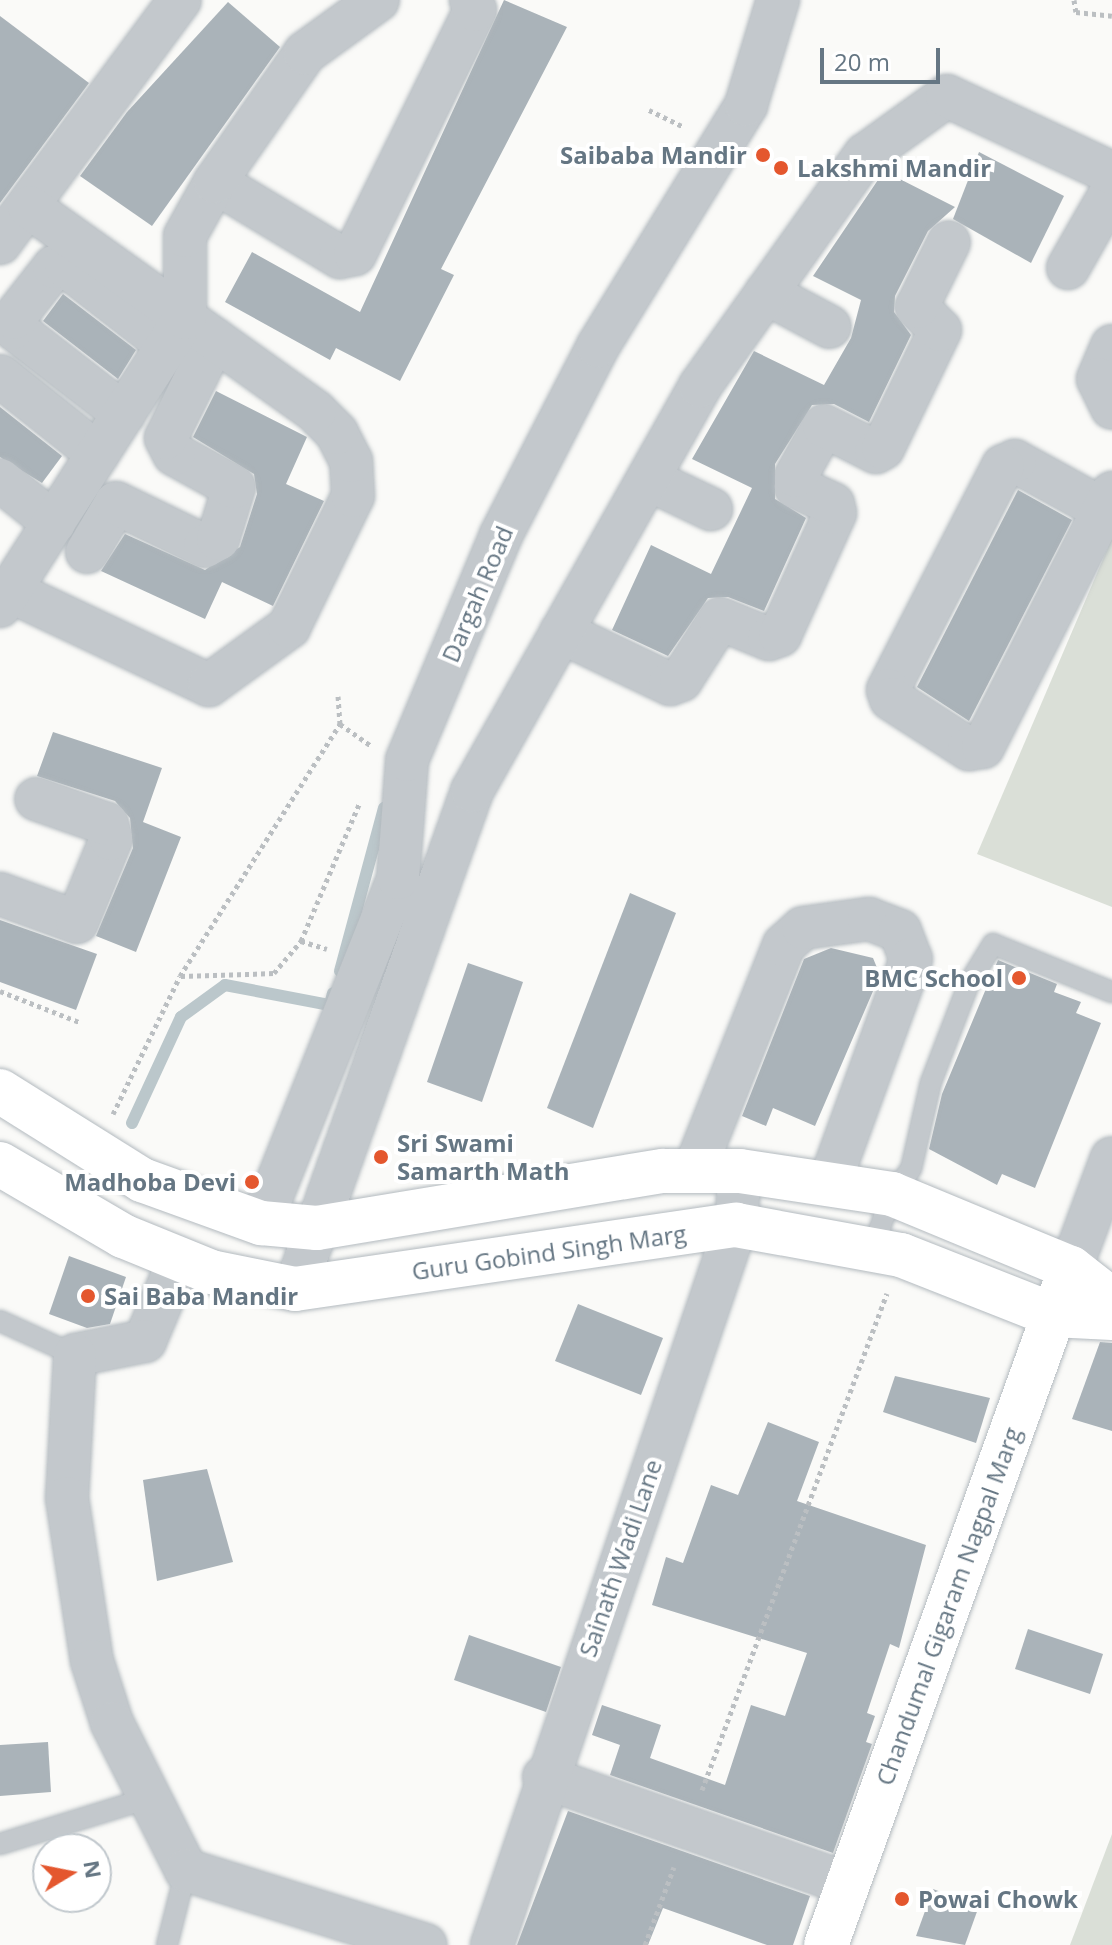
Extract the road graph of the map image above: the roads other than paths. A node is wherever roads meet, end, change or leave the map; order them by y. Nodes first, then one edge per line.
1 (180, 0) edge
2 (378, 0) edge
3 (471, 0) edge
4 (778, 0) edge
5 (1112, 173) edge
6 (215, 182) junction
7 (1112, 191) edge
8 (29, 207) junction
9 (949, 242) dead end
10 (0, 243) edge
11 (1068, 268) dead end
12 (766, 293) junction
13 (830, 327) dead end
14 (189, 334) junction
15 (1112, 346) edge
16 (0, 376) edge
17 (1112, 408) edge
18 (124, 414) junction
19 (98, 454) junction
20 (648, 479) junction
21 (0, 480) edge
22 (1108, 501) edge
23 (711, 509) dead end
24 (54, 523) junction
25 (87, 552) dead end
26 (9, 577) edge
27 (561, 632) junction
28 (36, 799) dead end
29 (0, 894) edge
30 (1112, 992) edge
31 (0, 1091) edge
32 (1112, 1158) edge
33 (0, 1164) edge
34 (694, 1171) junction
35 (740, 1171) junction
36 (142, 1180) junction
37 (829, 1184) junction
38 (892, 1194) junction
39 (261, 1223) junction
40 (736, 1225) junction
41 (317, 1228) junction
42 (123, 1236) junction
43 (886, 1252) junction
44 (179, 1260) junction
45 (1071, 1268) junction
46 (295, 1289) junction
47 (1112, 1300) edge
48 (1053, 1315) junction
49 (1112, 1318) edge
50 (0, 1321) edge
51 (75, 1355) junction
52 (544, 1777) junction
53 (145, 1799) junction
54 (0, 1844) edge
55 (186, 1870) junction
56 (848, 1884) junction
57 (167, 1945) edge
58 (426, 1945) edge
59 (492, 1945) edge
60 (826, 1945) edge

1 - 8 street
2 - 6 street
3 - 6 street
4 - 39 street, Dargah Road
5 - 12 street
6 - 14 street
7 - 11 street
8 - 10 street
8 - 14 street
9 - 27 street
12 - 13 street
12 - 20 street
14 - 18 street
14 - 18 street
14 - 25 street
14 - 26 street
15 - 17 street
16 - 19 street
18 - 19 street
19 - 24 street
20 - 23 street
20 - 27 street
21 - 24 street
22 - 22 street
24 - 26 street
27 - 41 street
28 - 29 street
30 - 38 lane
31 - 36 street
32 - 45 street
33 - 42 street, Guru Gobind Singh Marg
34 - 35 street
34 - 37 street
34 - 41 street
35 - 37 street
35 - 40 street, Sainath Wadi Lane
36 - 39 street
36 - 42 street
37 - 38 street
38 - 43 lane
38 - 45 street
39 - 41 street
40 - 43 street, Guru Gobind Singh Marg
40 - 46 street, Guru Gobind Singh Marg
40 - 52 street, Sainath Wadi Lane
41 - 46 street
42 - 44 street, Guru Gobind Singh Marg
43 - 48 street, Guru Gobind Singh Marg
44 - 46 street, Guru Gobind Singh Marg
44 - 51 street
45 - 47 street
45 - 48 street, Chandumal Gigaram Nagpal Marg
48 - 49 street, Guru Gobind Singh Marg
48 - 56 street, Chandumal Gigaram Nagpal Marg
50 - 51 lane
51 - 53 street
52 - 56 street
52 - 59 street, Sainath Wadi Lane
53 - 54 lane
53 - 55 street
55 - 57 lane
55 - 58 street
56 - 60 street, Chandumal Gigaram Nagpal Marg

